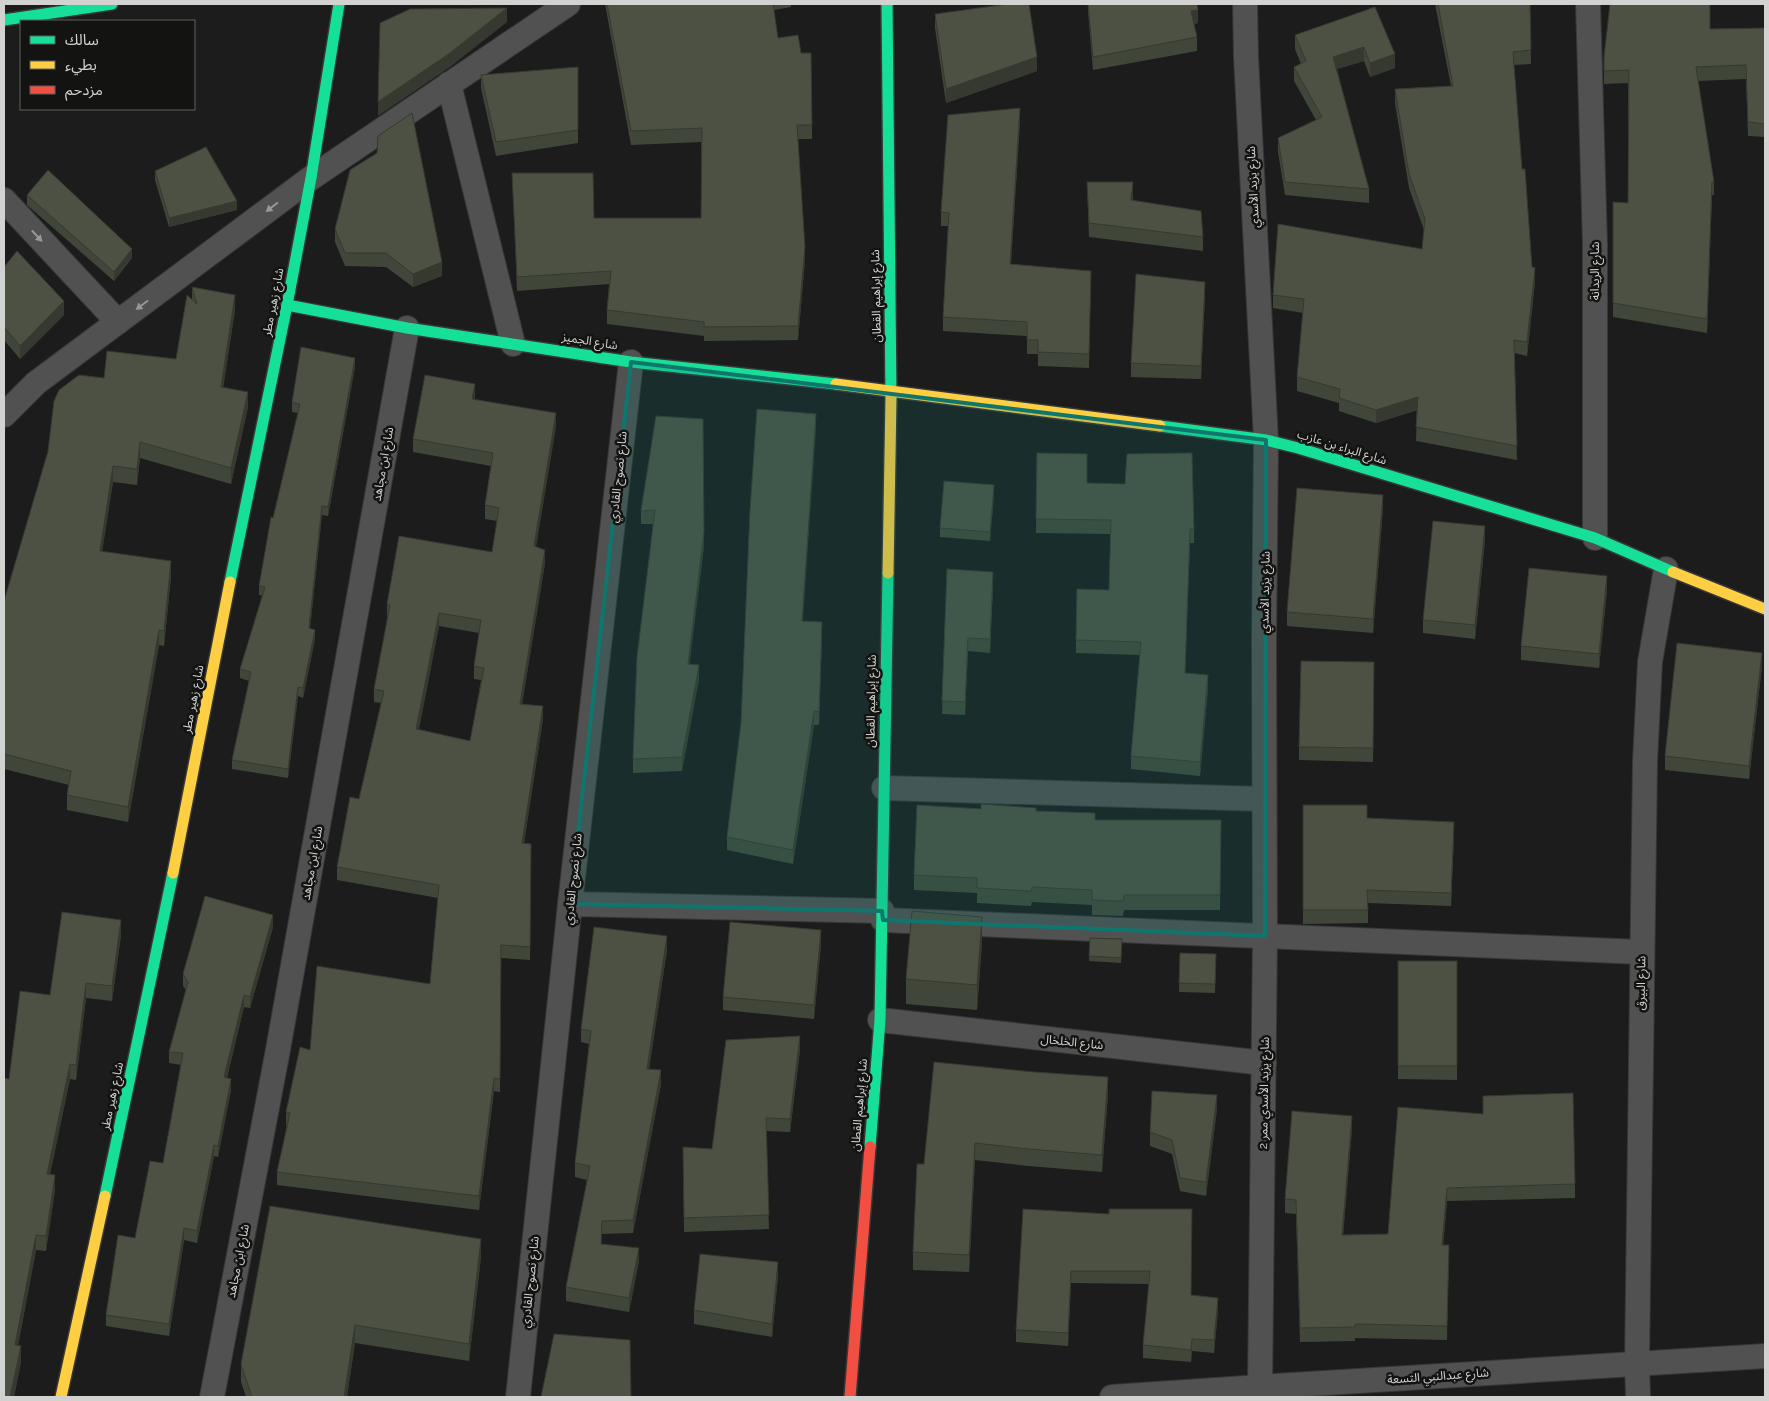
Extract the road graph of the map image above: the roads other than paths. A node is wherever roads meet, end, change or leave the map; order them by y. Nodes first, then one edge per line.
1 (112, 4) edge
2 (339, 4) edge
3 (568, 4) edge
4 (887, 4) edge
5 (1246, 4) edge
6 (1588, 4) edge
7 (4, 20) edge
8 (449, 84) junction
9 (311, 178) junction
10 (4, 200) edge
11 (287, 305) junction
12 (118, 322) junction
13 (407, 328) junction
14 (513, 344) junction
15 (631, 362) junction
16 (891, 390) junction
17 (4, 414) edge
18 (1266, 440) junction
19 (1595, 538) junction
20 (1666, 569) junction
21 (1765, 609) edge
22 (884, 788) junction
23 (1264, 799) junction
24 (570, 904) junction
25 (883, 915) junction
26 (1266, 936) junction
27 (1641, 952) junction
28 (880, 1020) junction
29 (1264, 1063) junction
30 (1765, 1356) edge
31 (1636, 1363) junction
32 (1260, 1387) junction
33 (61, 1397) edge
34 (212, 1397) edge
35 (518, 1397) edge
36 (850, 1397) edge
37 (1112, 1397) edge
38 (1638, 1397) edge

1 - 7 street
2 - 9 street, شارع زهير مطر
3 - 8 street
4 - 16 street, شارع إبراهيم القطان
5 - 18 street, شارع يزيد الأسدي
6 - 19 street, شارع الريدانة
8 - 9 street
8 - 14 street
9 - 11 street, شارع زهير مطر
9 -> 12 street
10 -> 12 street
11 - 13 street, شارع الجميز
11 - 33 street, شارع زهير مطر
12 - 17 street
13 - 14 street, شارع الجميز
13 - 34 street, شارع ابن مجاهد
14 - 15 street, شارع الجميز
15 - 16 street, شارع الجميز
15 - 24 street, شارع نصوح القادري
16 - 18 street, شارع البراء بن عازب
16 - 22 street, شارع إبراهيم القطان
18 - 19 street, شارع البراء بن عازب
18 - 23 street, شارع يزيد الأسدي
19 - 20 street, شارع البراء بن عازب
20 - 21 street, شارع البراء بن عازب
20 - 27 street, شارع البيرق
22 - 23 street
22 - 25 street, شارع إبراهيم القطان
23 - 26 street, شارع يزيد الأسدي ممر 2
24 - 25 street
24 - 35 street, شارع نصوح القادري
25 - 26 street
25 - 28 street, شارع إبراهيم القطان
26 - 27 street
26 - 29 street, شارع يزيد الأسدي ممر 2
27 - 31 street, شارع البيرق
28 - 29 street, شارع الخلخال
28 - 36 street, شارع إبراهيم القطان
29 - 32 street, شارع يزيد الأسدي ممر 2
30 - 31 street, شارع عبدالنبي التسعة
31 - 32 street, شارع عبدالنبي التسعة
31 - 38 street, شارع البيرق
32 - 37 street, شارع عبدالنبي التسعة

